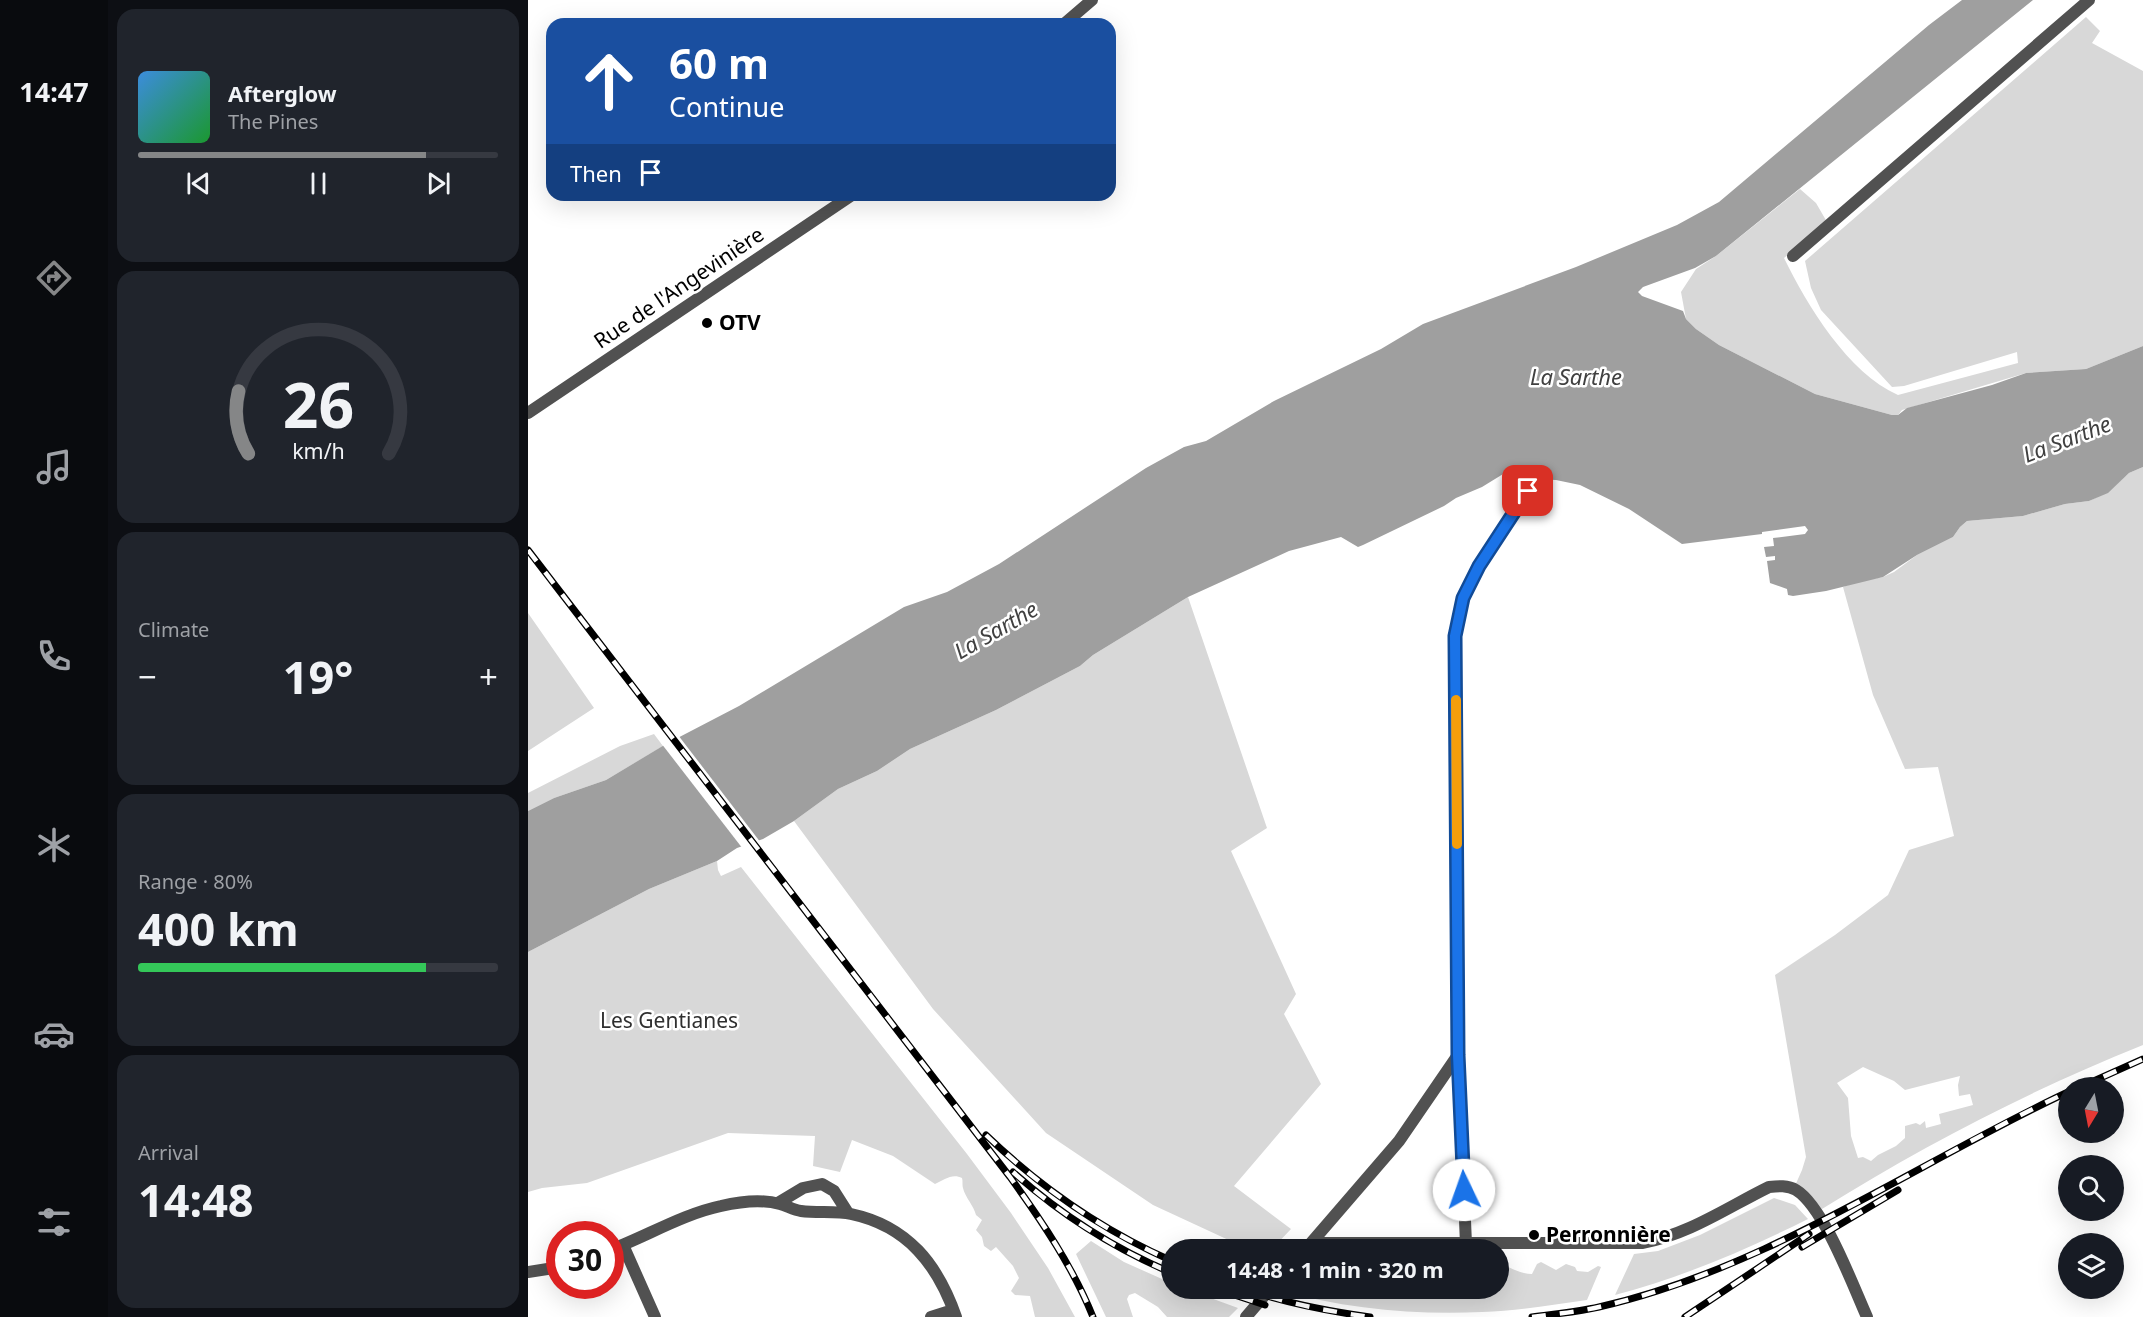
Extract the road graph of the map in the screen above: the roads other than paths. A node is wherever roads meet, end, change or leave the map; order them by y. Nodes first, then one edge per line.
1 (1092, 0) edge
2 (2088, 0) edge
3 (1071, 18) edge
4 (843, 201) edge
5 (1793, 256) dead end
6 (528, 413) edge
7 (1528, 491) dead end
8 (1458, 1055) junction
9 (778, 1203) junction
10 (848, 1213) junction
11 (1314, 1239) edge
12 (1466, 1239) edge
13 (1509, 1244) edge
14 (624, 1245) edge
15 (624, 1247) edge
16 (546, 1269) edge
17 (528, 1272) edge
18 (1262, 1299) edge
19 (955, 1313) edge
20 (655, 1317) edge
21 (931, 1317) edge
22 (1246, 1317) edge
23 (1867, 1317) edge

1 - 3 street
2 - 5 street
4 - 6 street, Rue de l'Angevinière
7 - 8 street
8 - 11 street
8 - 12 street
9 - 10 street
9 - 10 street
9 - 14 street
10 - 19 street
13 - 23 street
15 - 20 street
16 - 17 street
18 - 22 street
19 - 21 street

